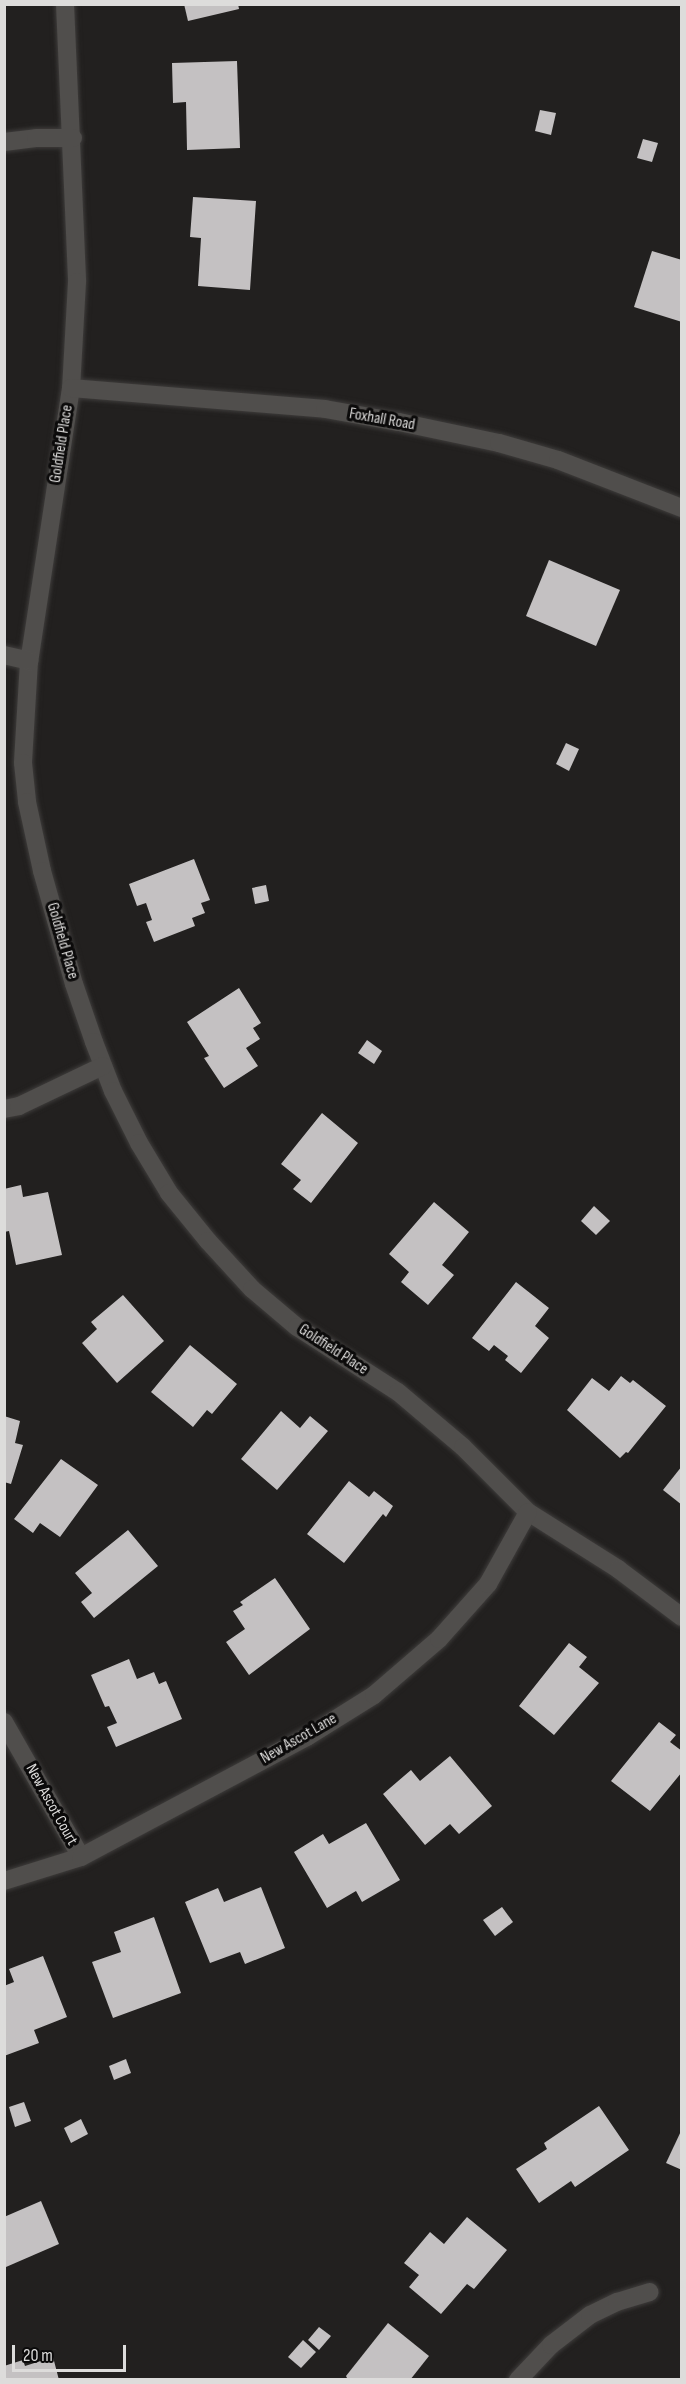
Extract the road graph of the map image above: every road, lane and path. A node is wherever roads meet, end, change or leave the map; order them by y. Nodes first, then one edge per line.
1 (65, 4) edge
2 (73, 138) junction
3 (4, 142) edge
4 (71, 388) junction
5 (681, 508) edge
6 (4, 655) edge
7 (29, 661) junction
8 (103, 1066) junction
9 (4, 1109) edge
10 (528, 1512) junction
11 (681, 1617) edge
12 (4, 1722) edge
13 (81, 1857) junction
14 (4, 1881) edge
15 (650, 2292) dead end
16 (518, 2379) edge

1 - 2 street, Goldfield Place
2 - 3 street
2 - 4 street, Goldfield Place
4 - 5 street, Foxhall Road
4 - 7 street, Goldfield Place
6 - 7 street
7 - 8 street, Goldfield Place
8 - 9 street
8 - 10 street, Goldfield Place
10 - 11 street, Goldfield Place
10 - 13 street, New Ascot Lane
12 - 13 street, New Ascot Court
13 - 14 street, New Ascot Lane
15 - 16 street

